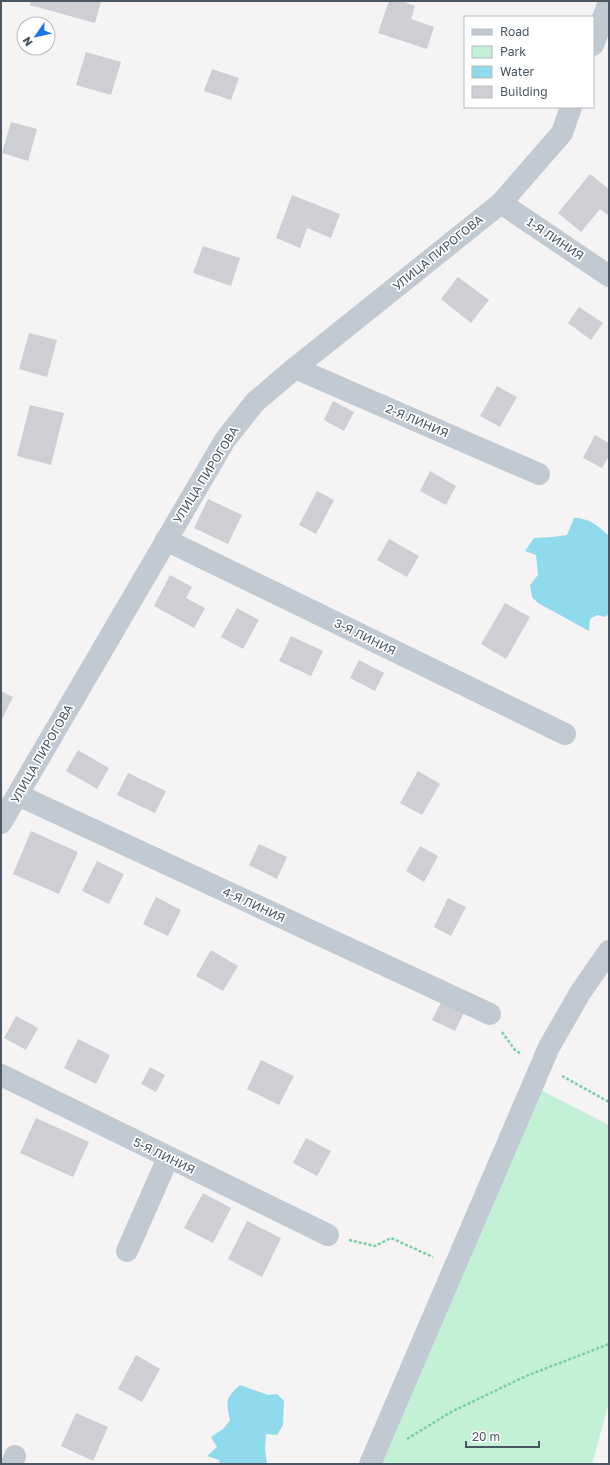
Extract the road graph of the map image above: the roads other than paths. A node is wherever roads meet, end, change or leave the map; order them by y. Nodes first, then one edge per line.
1 (609, 2) edge
2 (594, 42) edge
3 (571, 108) edge
4 (501, 203) junction
5 (609, 276) edge
6 (295, 368) junction
7 (539, 474) dead end
8 (166, 540) junction
9 (565, 734) dead end
10 (18, 795) junction
11 (1, 823) edge
12 (609, 951) edge
13 (490, 1014) dead end
14 (1, 1075) edge
15 (168, 1158) junction
16 (328, 1235) road end
17 (127, 1251) dead end
18 (372, 1461) edge

1 - 2 street
3 - 4 street, УЛИЦА ПИРОГОВА
4 - 5 street, 1-Я ЛИНИЯ
4 - 6 street, УЛИЦА ПИРОГОВА
6 - 7 street, 2-Я ЛИНИЯ
6 - 8 street, УЛИЦА ПИРОГОВА
8 - 9 street, 3-Я ЛИНИЯ
8 - 10 street, УЛИЦА ПИРОГОВА
10 - 11 street, УЛИЦА ПИРОГОВА
10 - 13 street, 4-Я ЛИНИЯ
12 - 18 street
14 - 15 street, 5-Я ЛИНИЯ
15 - 16 street, 5-Я ЛИНИЯ
15 - 17 street

